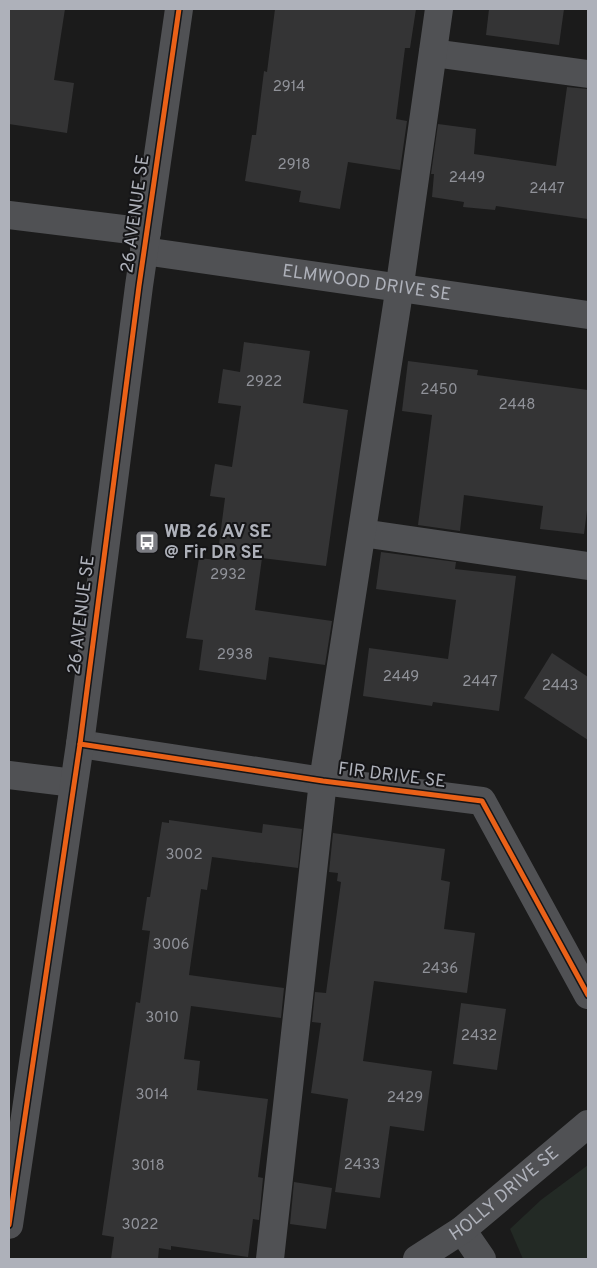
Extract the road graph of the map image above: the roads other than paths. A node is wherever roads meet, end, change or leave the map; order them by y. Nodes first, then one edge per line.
1 (179, 9) edge
2 (440, 9) edge
3 (433, 52) junction
4 (588, 74) edge
5 (9, 215) edge
6 (146, 241) junction
7 (400, 288) junction
8 (588, 314) edge
9 (362, 533) junction
10 (588, 566) edge
11 (80, 744) junction
12 (9, 775) edge
13 (323, 781) junction
14 (74, 783) junction
15 (588, 996) edge
16 (588, 1124) edge
17 (9, 1225) edge
18 (462, 1230) junction
19 (270, 1259) edge
20 (417, 1259) edge
21 (482, 1259) edge

1 - 6 street, 26 AVENUE SE
2 - 3 street
3 - 4 street
3 - 7 street
5 - 6 street, ELMWOOD DRIVE SE
6 - 7 street, ELMWOOD DRIVE SE
6 - 11 street, 26 AVENUE SE
7 - 8 street, ELMWOOD DRIVE SE
7 - 9 street
9 - 10 street
9 - 13 street
11 - 13 street, FIR DRIVE SE
11 - 14 street, 26 AVENUE SE
12 - 14 street
13 - 15 street, FIR DRIVE SE
13 - 19 street
14 - 17 street, 26 AVENUE SE
16 - 18 street, HOLLY DRIVE SE
18 - 20 street, HOLLY DRIVE SE
18 - 21 street

